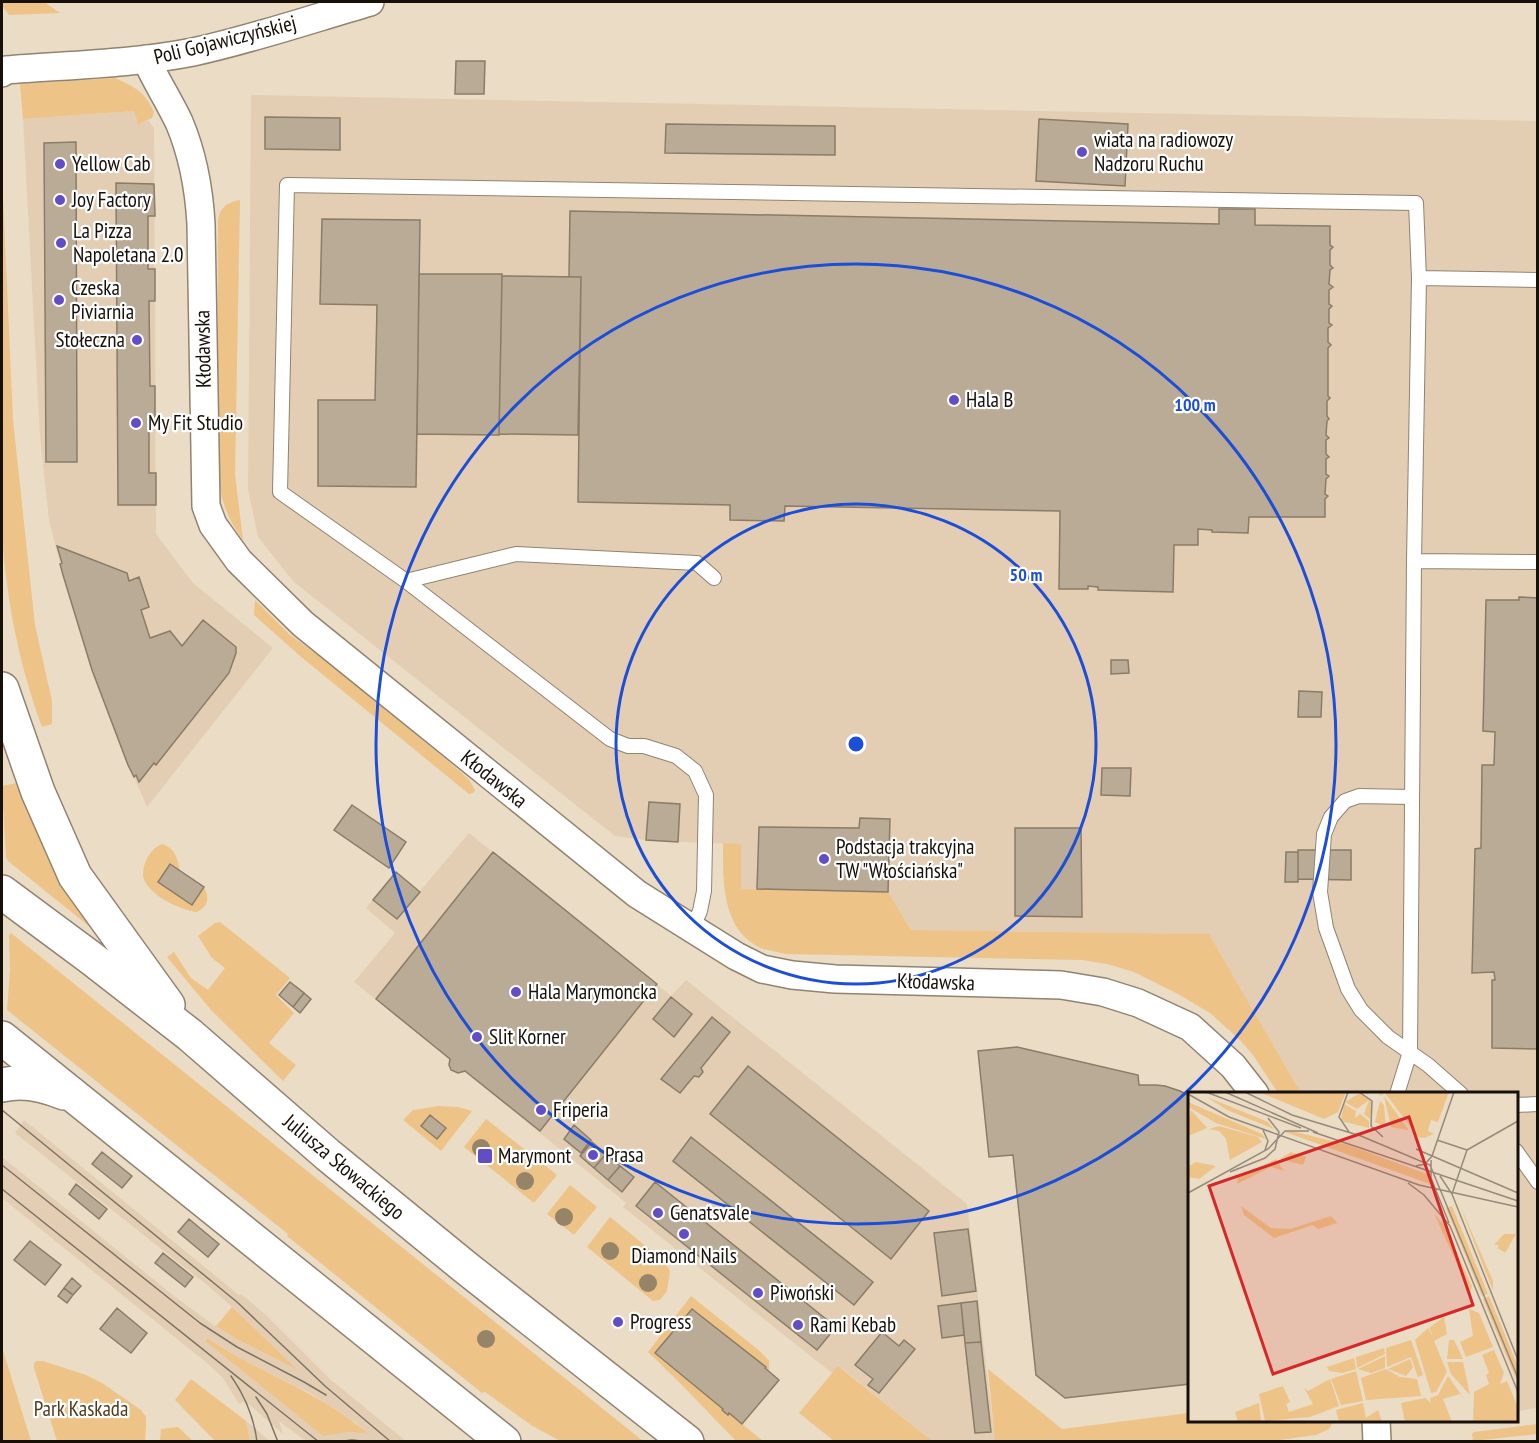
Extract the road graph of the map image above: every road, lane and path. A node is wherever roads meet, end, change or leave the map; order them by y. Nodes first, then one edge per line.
1 (370, 2) edge
2 (146, 59) junction
3 (3, 70) edge
4 (1419, 278) junction
5 (1538, 280) edge
6 (1414, 561) junction
7 (1538, 562) edge
8 (714, 578) dead end
9 (406, 581) junction
10 (2, 689) edge
11 (1412, 797) junction
12 (2, 892) edge
13 (692, 929) junction
14 (190, 1035) junction
15 (2, 1038) edge
16 (1410, 1052) junction
17 (2, 1084) edge
18 (1253, 1092) edge
19 (1398, 1092) edge
20 (1459, 1092) edge
21 (82, 1101) junction
22 (1538, 1104) edge
23 (1518, 1105) edge
24 (1518, 1154) edge
25 (1538, 1182) edge
26 (1376, 1422) edge
27 (504, 1442) edge
28 (687, 1442) edge
29 (1377, 1442) edge

1 - 2 street, Poli Gojawiczyńskiej
2 - 3 street, Poli Gojawiczyńskiej
2 - 13 street, Kłodawska
4 - 5 lane
4 - 6 lane
4 - 9 lane
6 - 7 lane
6 - 11 lane
8 - 9 lane
9 - 13 lane
10 - 14 main road
11 - 16 lane
11 - 16 lane
12 - 14 main road, Juliusza Słowackiego
13 - 18 street, Kłodawska
14 - 28 main road, Juliusza Słowackiego
15 - 21 main road
16 - 19 lane
16 - 20 lane
17 - 21 main road
21 - 27 main road
22 - 23 lane
24 - 25 lane
26 - 29 street

